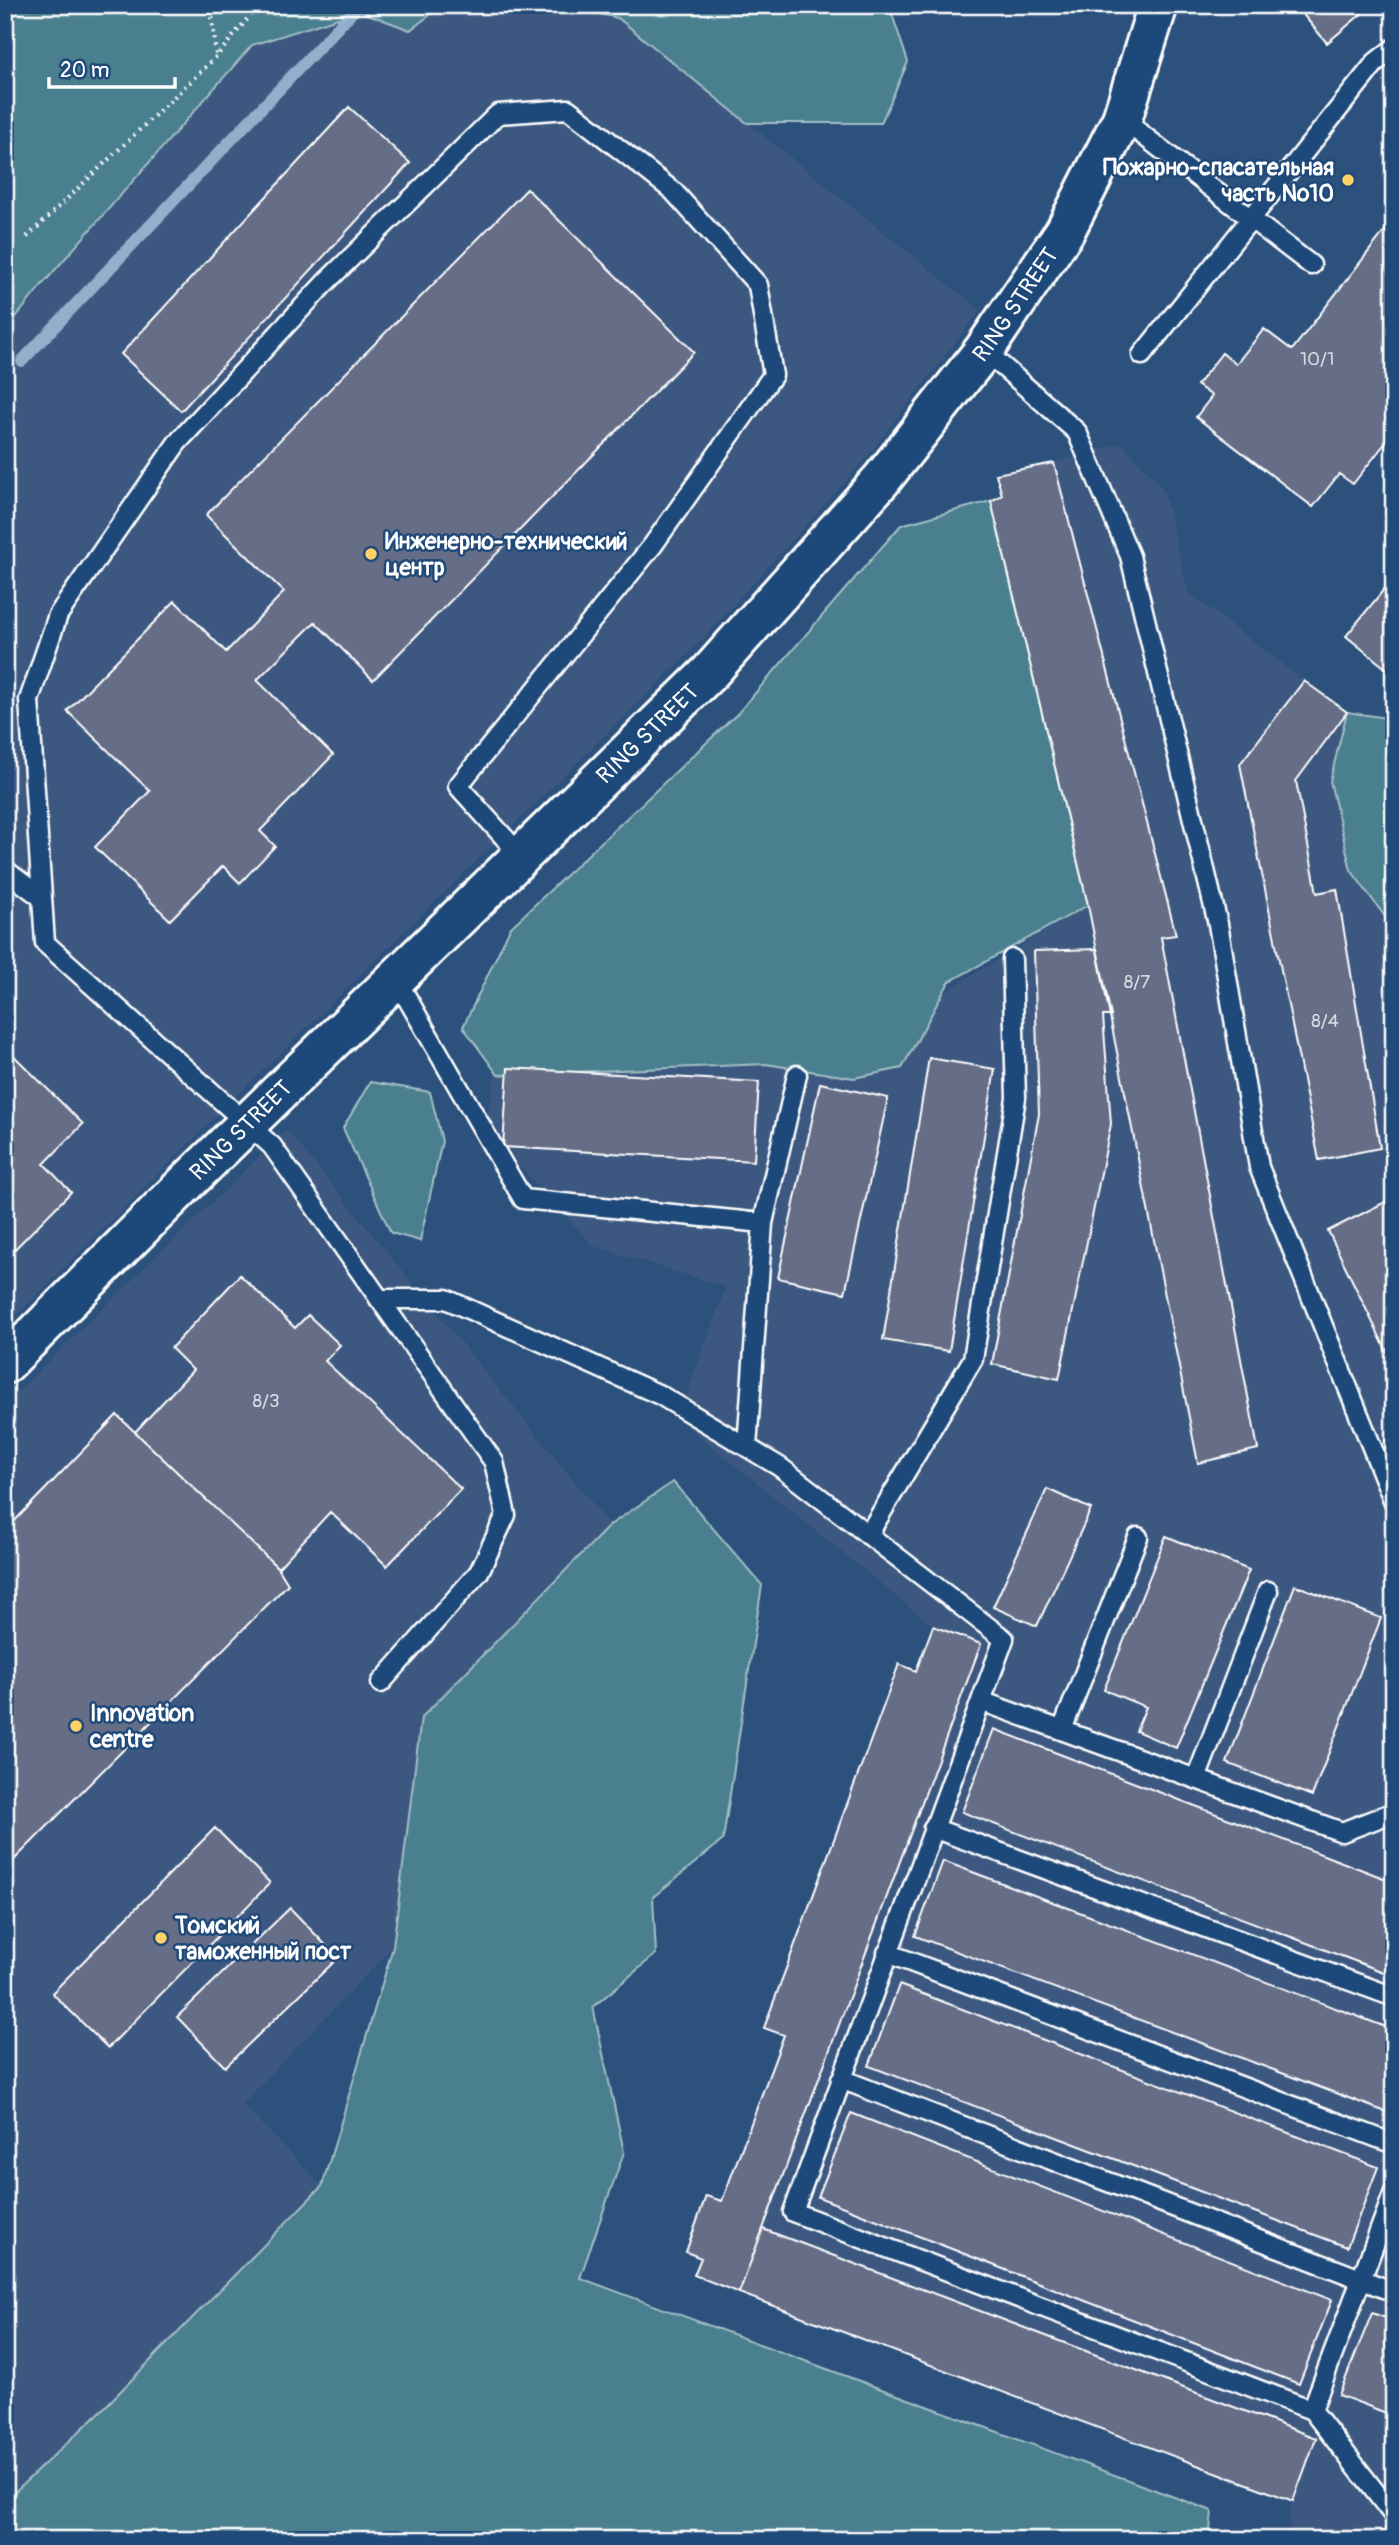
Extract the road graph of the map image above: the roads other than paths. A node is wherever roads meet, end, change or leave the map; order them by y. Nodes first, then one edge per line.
1 (1158, 5) edge
2 (1394, 48) edge
3 (1122, 119) junction
4 (1250, 218) junction
5 (1311, 265) dead end
6 (984, 351) junction
7 (1142, 355) dead end
8 (522, 856) junction
9 (5, 870) edge
10 (41, 897) junction
11 (1012, 960) dead end
12 (396, 979) junction
13 (797, 1075) dead end
14 (247, 1124) junction
15 (763, 1223) junction
16 (379, 1299) junction
17 (5, 1364) edge
18 (747, 1447) junction
19 (1394, 1502) edge
20 (868, 1535) junction
21 (1138, 1537) dead end
22 (1268, 1591) dead end
23 (381, 1683) dead end
24 (981, 1701) junction
25 (1062, 1730) junction
26 (1196, 1779) junction
27 (1394, 1812) edge
28 (933, 1828) junction
29 (887, 1953) junction
30 (1394, 1997) edge
31 (841, 2079) junction
32 (1394, 2144) edge
33 (1394, 2192) edge
34 (1361, 2279) junction
35 (1394, 2292) edge
36 (1312, 2410) junction
37 (1394, 2516) edge

1 - 3 street, RING STREET
2 - 4 lane
3 - 4 lane
3 - 6 street, RING STREET
4 - 5 lane
4 - 7 lane
6 - 8 street, RING STREET
6 - 19 lane
8 - 10 lane
8 - 12 street, RING STREET
9 - 10 lane
10 - 14 lane
11 - 20 lane
12 - 14 street, RING STREET
12 - 15 lane
13 - 15 lane
14 - 16 lane
14 - 17 street, RING STREET
15 - 18 lane
16 - 18 lane
16 - 23 lane
18 - 20 lane
20 - 24 lane
21 - 25 lane
22 - 26 lane
24 - 25 lane
24 - 28 lane
25 - 26 lane
26 - 27 lane
28 - 29 lane
28 - 30 lane
29 - 31 lane
29 - 32 lane
31 - 34 lane
31 - 36 lane
33 - 34 lane
34 - 35 lane
34 - 36 lane
36 - 37 lane

